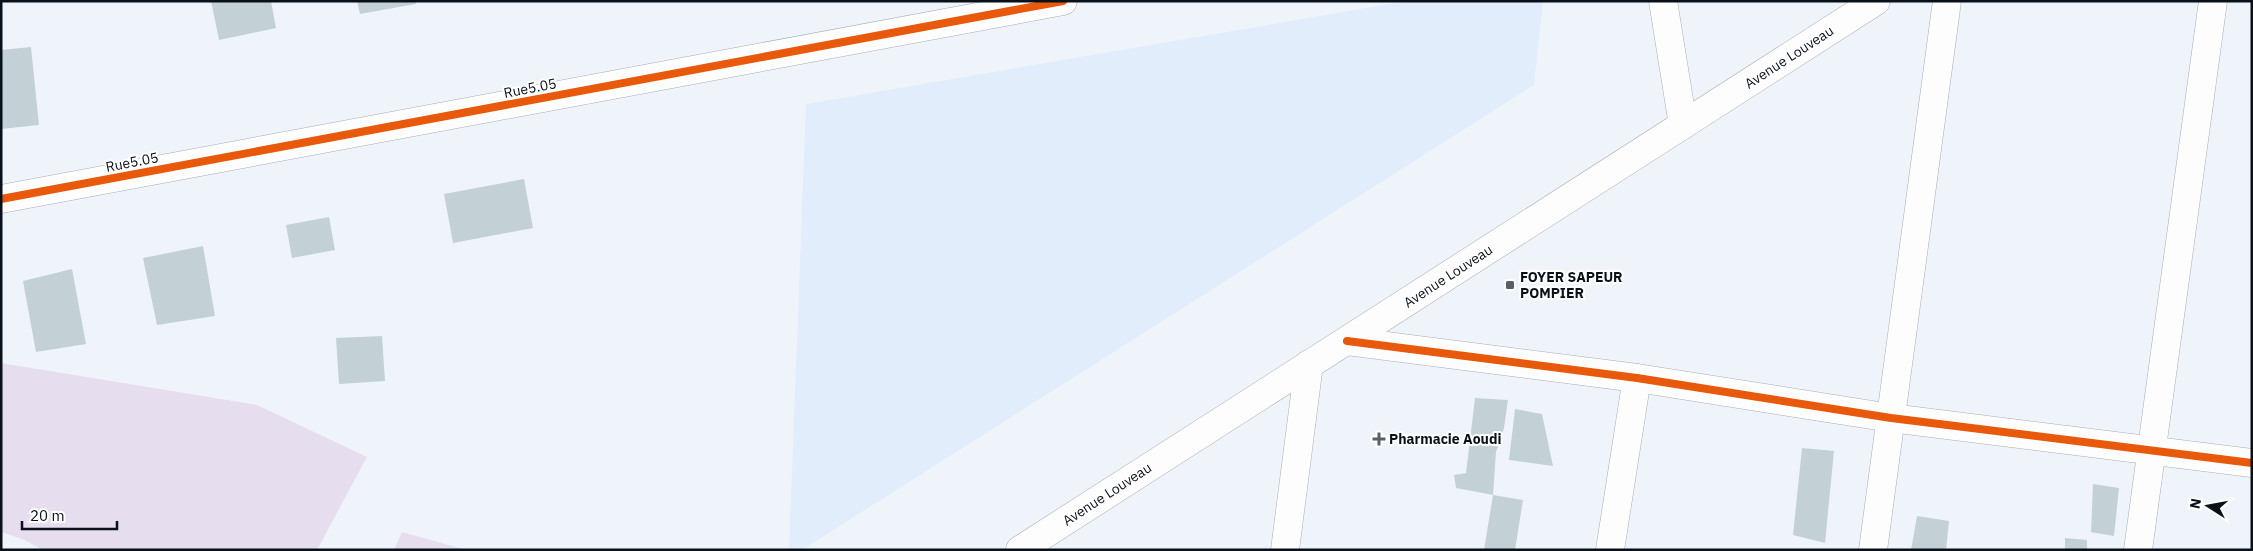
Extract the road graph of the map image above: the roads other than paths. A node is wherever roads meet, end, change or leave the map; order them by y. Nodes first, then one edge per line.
1 (1063, 1) edge
2 (1663, 1) edge
3 (1876, 1) edge
4 (1947, 1) edge
5 (2213, 1) edge
6 (1683, 125) junction
7 (1, 199) edge
8 (1347, 341) junction
9 (1309, 364) junction
10 (1637, 378) junction
11 (1891, 418) junction
12 (2152, 450) junction
13 (2252, 464) edge
14 (1020, 550) edge
15 (1285, 550) edge
16 (1610, 550) edge
17 (1873, 550) edge
18 (2138, 550) edge

1 - 7 street, Rue5.05
2 - 6 street
3 - 6 street, Avenue Louveau
4 - 11 street
5 - 12 street
6 - 8 street, Avenue Louveau
8 - 9 street, Avenue Louveau
8 - 10 street
9 - 14 street, Avenue Louveau
9 - 15 street
10 - 11 street
10 - 16 street
11 - 12 street
11 - 17 street
12 - 13 street
12 - 18 street

